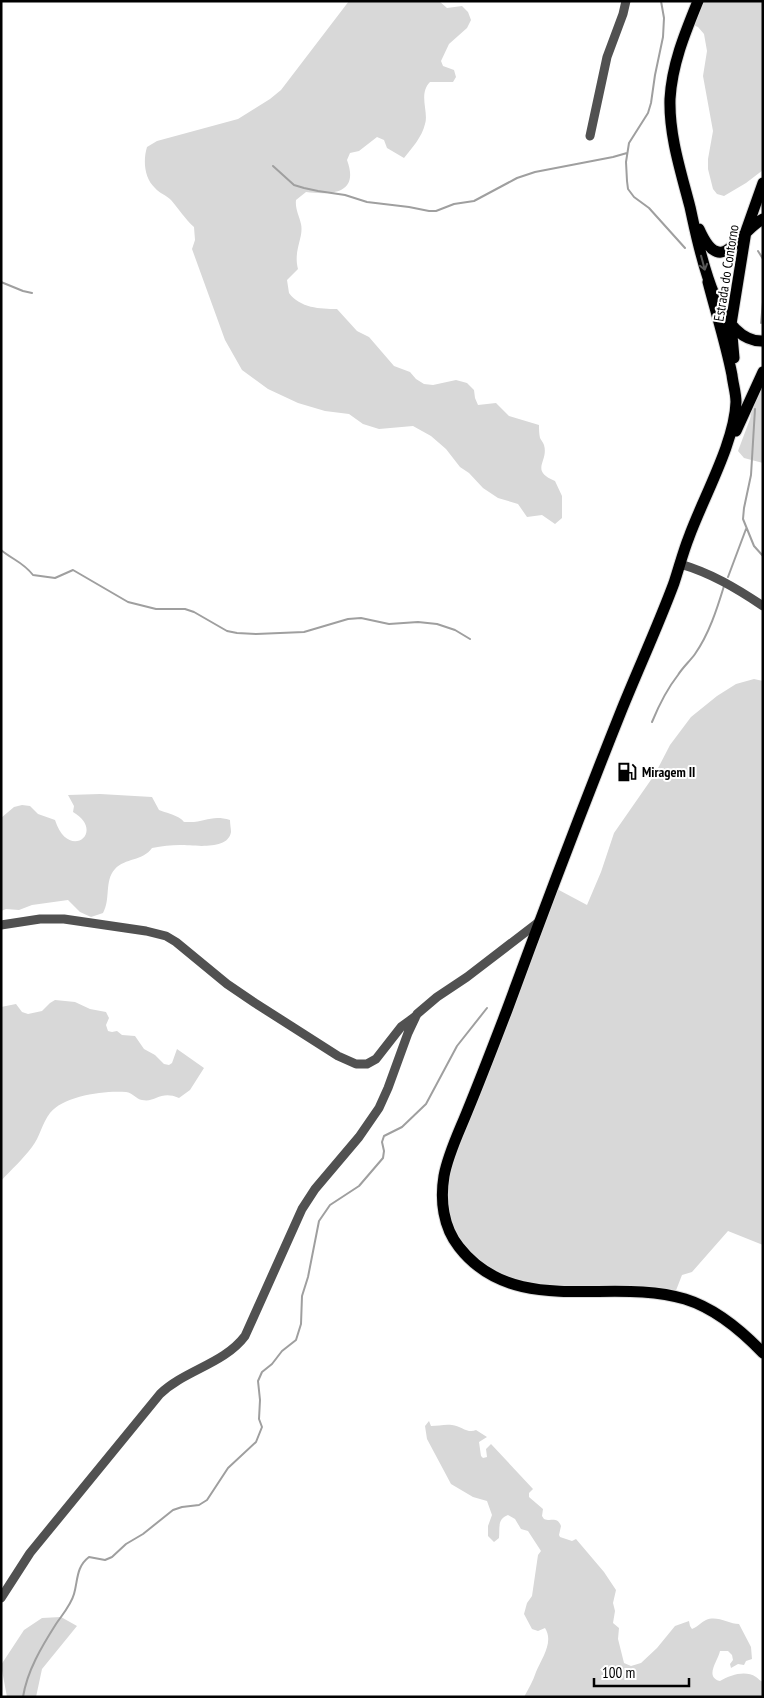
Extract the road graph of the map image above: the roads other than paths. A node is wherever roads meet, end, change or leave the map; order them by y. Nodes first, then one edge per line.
1 (626, 1) edge
2 (698, 1) edge
3 (590, 136) dead end
4 (763, 183) edge
5 (690, 209) junction
6 (763, 219) edge
7 (746, 231) junction
8 (708, 282) junction
9 (731, 324) junction
10 (763, 341) edge
11 (763, 372) edge
12 (736, 400) junction
13 (724, 452) junction
14 (680, 564) junction
15 (763, 606) edge
16 (540, 921) junction
17 (1, 926) edge
18 (417, 1014) junction
19 (763, 1353) edge
20 (1, 1598) edge

1 - 3 street
2 - 5 main road
4 - 7 main road, Estrada do Contorno
5 - 7 main road
5 -> 8 main road
6 - 7 main road
7 - 9 main road, Estrada do Contorno
8 - 9 main road
8 - 12 main road
9 - 10 main road
9 - 12 main road, Estrada do Contorno
11 - 13 main road
12 - 13 main road
13 - 14 main road
14 - 15 street
14 - 16 main road
16 - 18 street
16 - 19 main road
17 - 18 street
18 - 20 street

